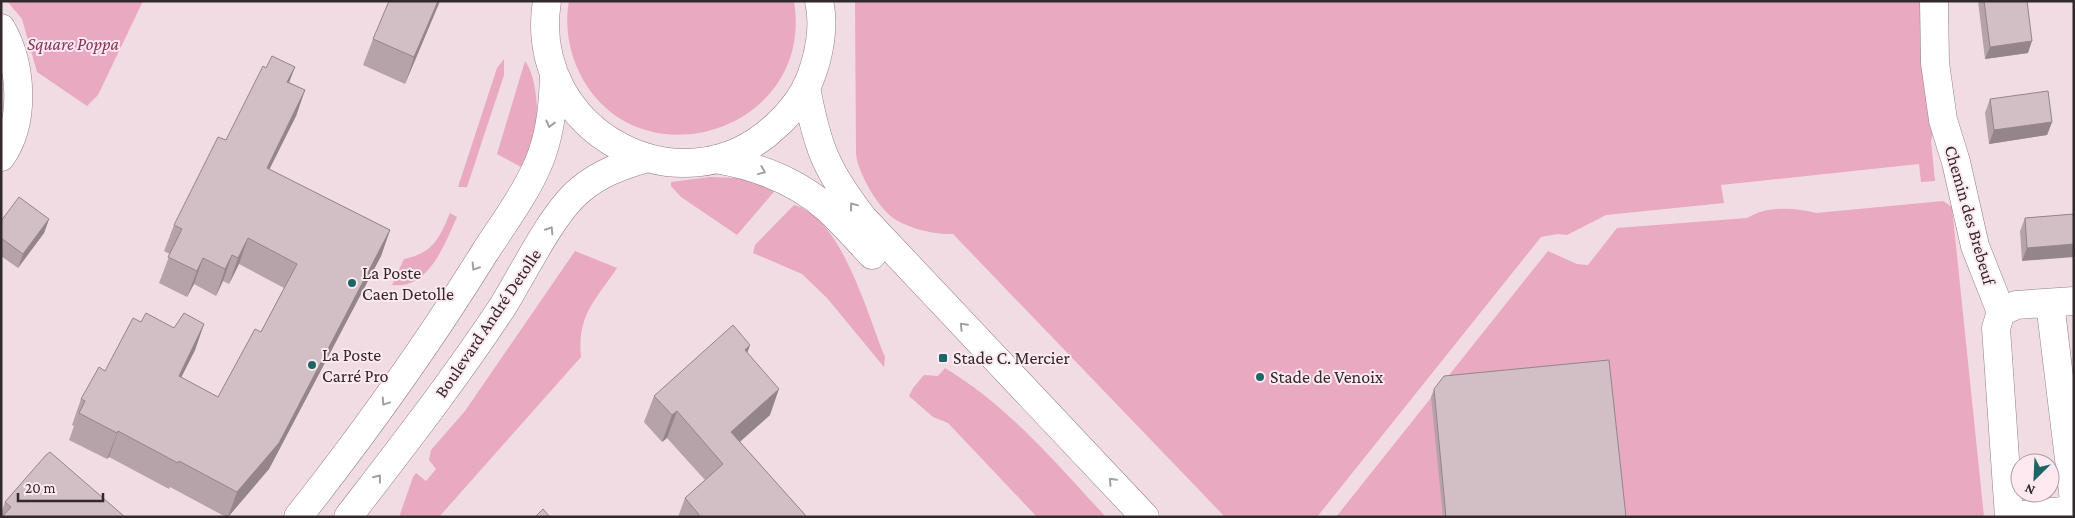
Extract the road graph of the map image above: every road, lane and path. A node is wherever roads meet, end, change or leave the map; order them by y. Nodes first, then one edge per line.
1 (546, 1) edge
2 (819, 1) edge
3 (1934, 1) edge
4 (1, 28) edge
5 (554, 76) junction
6 (806, 87) junction
7 (1, 157) edge
8 (648, 158) junction
9 (715, 159) junction
10 (2062, 302) edge
11 (2000, 312) junction
12 (2074, 500) edge
13 (2074, 510) edge
14 (2009, 516) edge
15 (298, 517) edge
16 (348, 517) edge
17 (1120, 517) edge
18 (1145, 517) edge

1 - 5 street
2 - 6 street
3 - 11 street, Chemin des Brebeuf
4 - 7 street
5 - 8 street
5 -> 15 street
6 - 9 street
18 -> 6 street
8 - 9 street
16 -> 8 street, Boulevard André Detolle
9 -> 17 street
10 - 11 street
10 - 12 street
11 - 14 street, Chemin des Brebeuf
13 - 14 street

